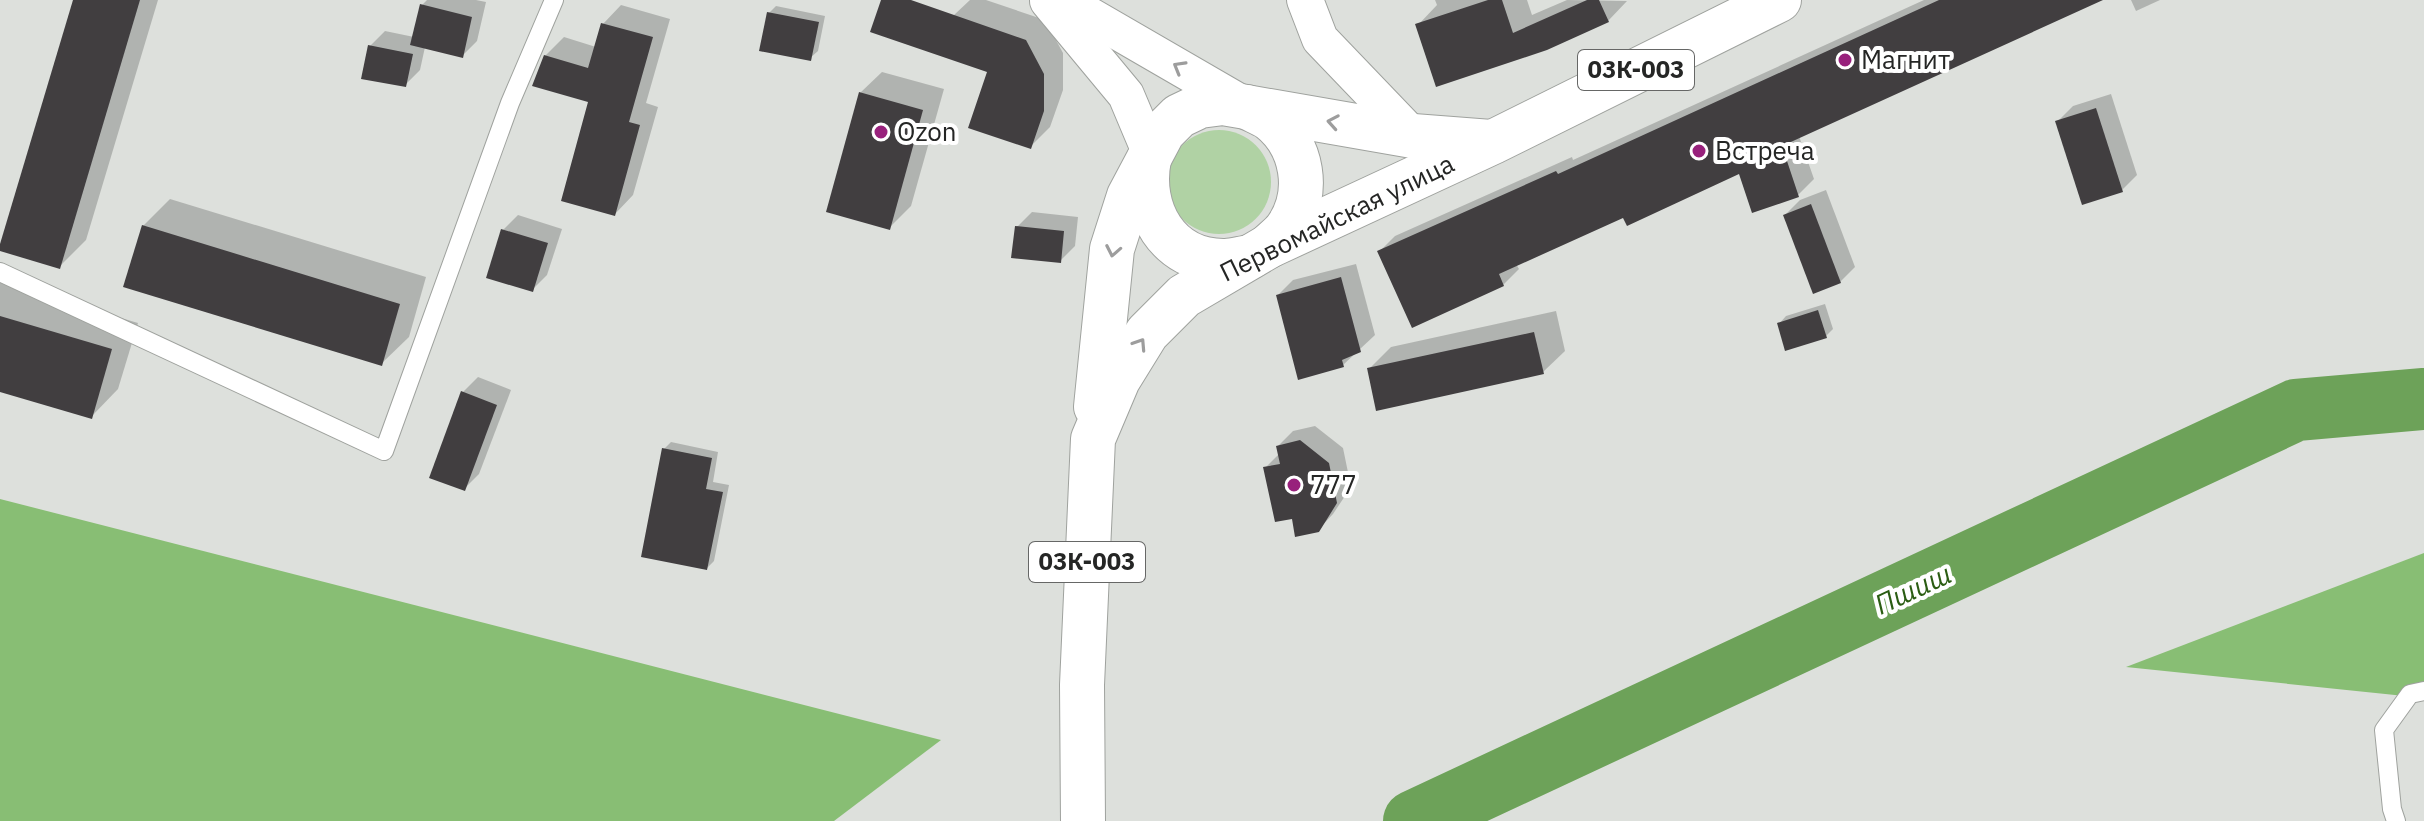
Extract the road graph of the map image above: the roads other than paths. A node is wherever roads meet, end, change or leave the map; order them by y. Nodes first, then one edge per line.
1 (554, 0) edge
2 (1047, 0) edge
3 (1063, 0) edge
4 (1305, 0) edge
5 (1779, 0) edge
6 (1246, 106) junction
7 (1413, 136) junction
8 (1493, 142) junction
9 (1150, 152) junction
10 (1259, 251) junction
11 (0, 272) edge
12 (1093, 439) junction
13 (2424, 691) edge
14 (1083, 821) edge
15 (2396, 821) edge

1 - 11 lane
2 - 9 street
6 -> 3 street
4 - 7 street
5 - 8 main road, Первомайская улица / 03К-003
7 -> 6 main road, 03К-003
6 - 9 main road, 03К-003
6 - 10 main road
7 - 8 main road, 03К-003
8 - 10 main road, Первомайская улица / 03К-003
9 - 10 main road
9 -> 12 main road, 03К-003
12 -> 10 main road, Первомайская улица / 03К-003
12 - 14 main road, Первомайская улица / 03К-003
13 - 15 lane

